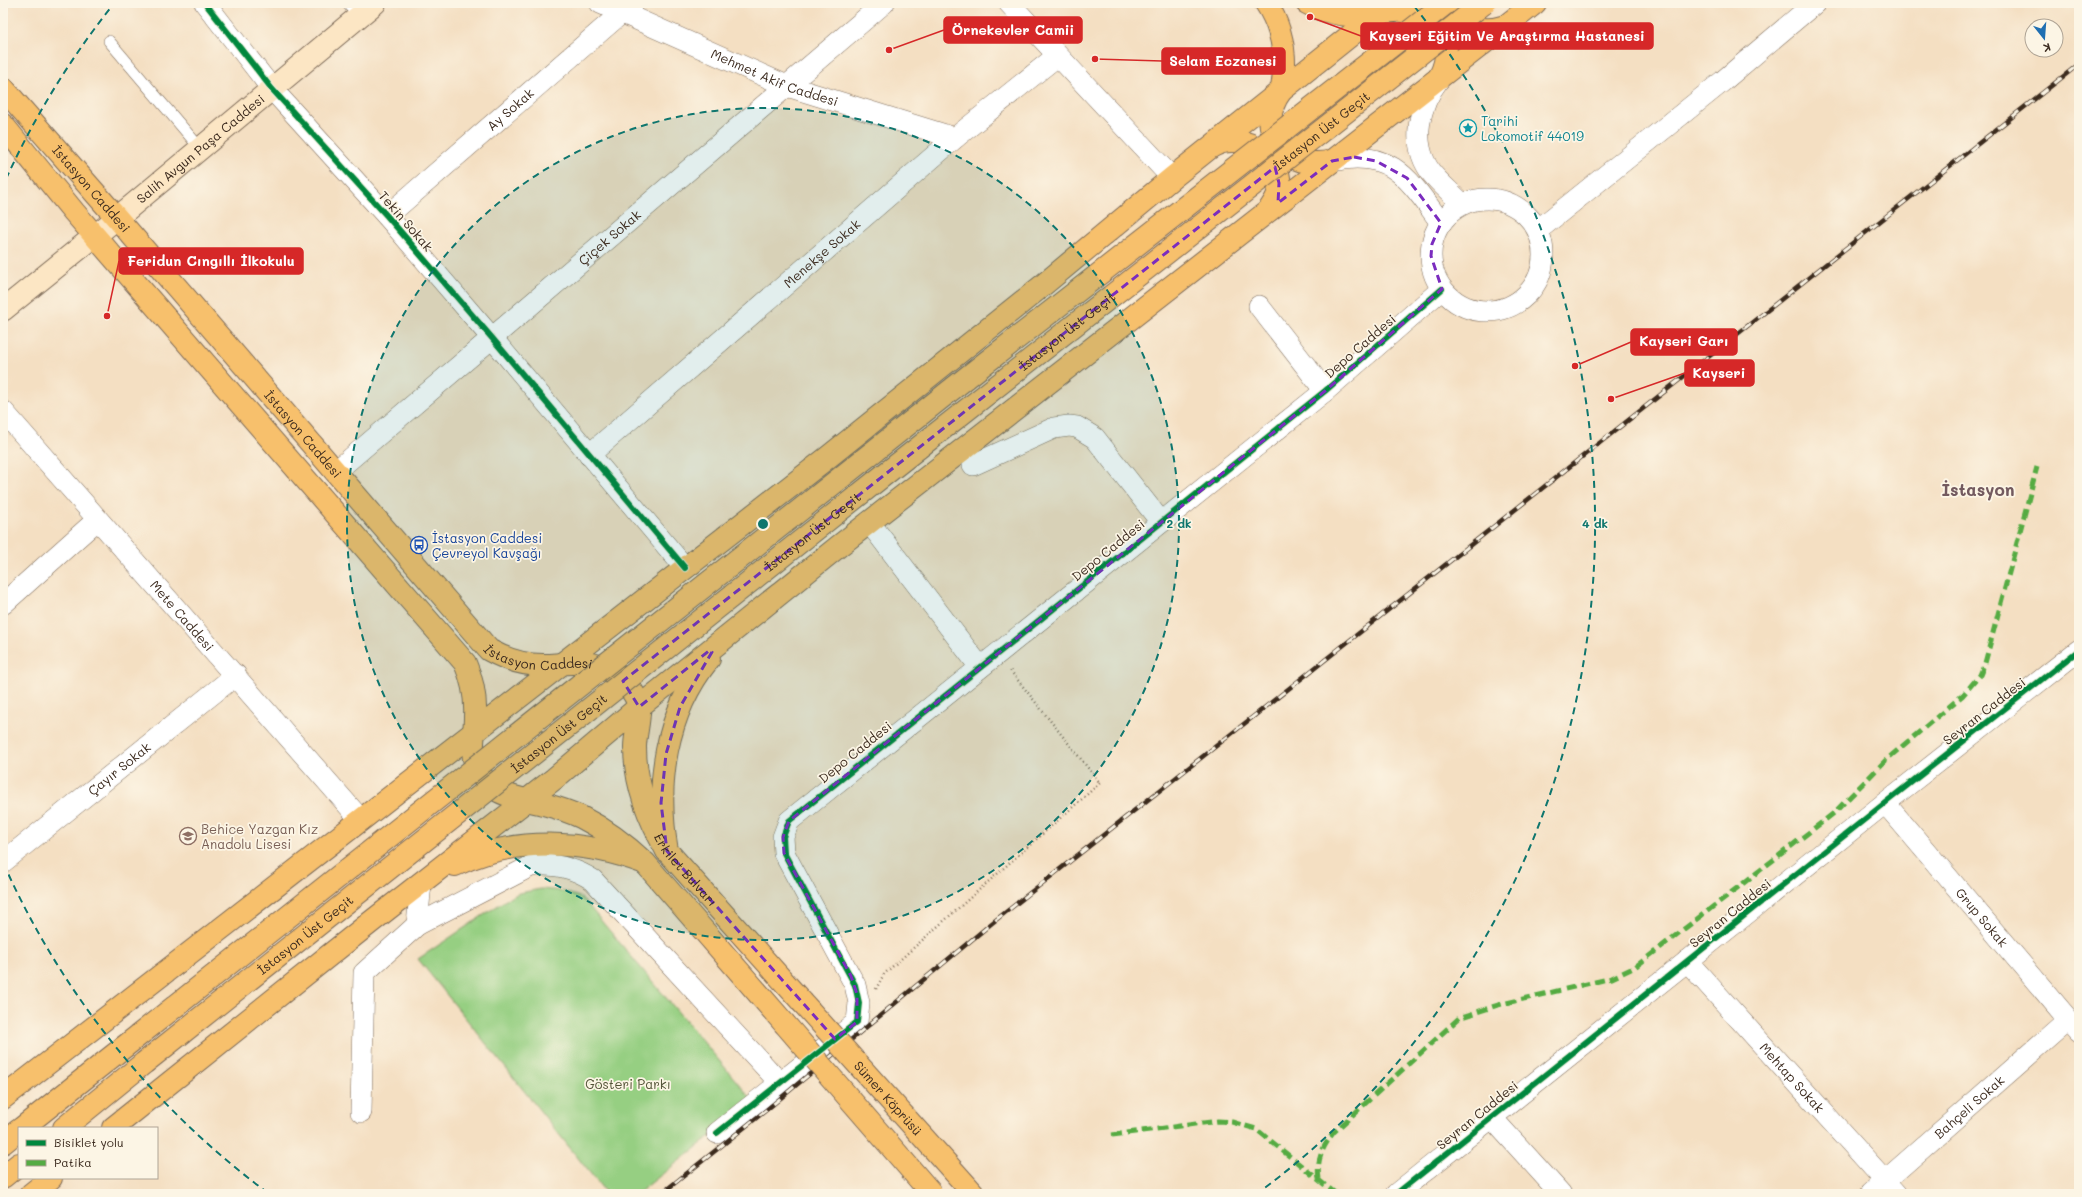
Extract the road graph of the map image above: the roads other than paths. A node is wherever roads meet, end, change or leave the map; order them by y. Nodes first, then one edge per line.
1 (205, 3) edge
2 (376, 3) edge
3 (600, 3) edge
4 (884, 3) edge
5 (1009, 3) edge
6 (1266, 3) edge
7 (1307, 3) edge
8 (1446, 3) edge
9 (1484, 3) edge
10 (1535, 3) edge
11 (1815, 3) edge
12 (1384, 7) edge
13 (626, 8) edge
14 (353, 10) edge
15 (1506, 25) junction
16 (109, 41) dead end
17 (1057, 56) junction
18 (1439, 78) junction
19 (787, 86) junction
20 (3, 88) edge
21 (272, 89) junction
22 (1282, 89) junction
23 (3, 125) edge
24 (955, 138) junction
25 (200, 148) junction
26 (1207, 149) junction
27 (1332, 160) junction
28 (1172, 178) junction
29 (1462, 204) junction
30 (1269, 210) junction
31 (387, 216) junction
32 (117, 218) junction
33 (1441, 223) junction
34 (1538, 230) junction
35 (94, 236) junction
36 (1442, 289) junction
37 (1260, 306) dead end
38 (3, 310) edge
39 (492, 338) junction
40 (1325, 391) junction
41 (3, 411) edge
42 (589, 455) junction
43 (973, 465) dead end
44 (335, 472) junction
45 (97, 520) junction
46 (869, 522) junction
47 (1161, 522) junction
48 (685, 568) junction
49 (3, 604) edge
50 (736, 629) junction
51 (2079, 650) edge
52 (562, 663) junction
53 (980, 667) junction
54 (236, 675) junction
55 (639, 708) junction
56 (473, 732) junction
57 (527, 800) junction
58 (1885, 803) junction
59 (361, 820) junction
60 (667, 851) junction
61 (3, 862) edge
62 (645, 863) junction
63 (420, 883) junction
64 (417, 925) junction
65 (1687, 961) junction
66 (802, 1002) joint
67 (2073, 1026) edge
68 (780, 1083) junction
69 (3, 1098) edge
70 (361, 1112) dead end
71 (1492, 1118) junction
72 (23, 1127) edge
73 (65, 1127) edge
74 (115, 1127) edge
75 (18, 1131) edge
76 (717, 1133) dead end
77 (3, 1143) edge
78 (18, 1165) edge
79 (3, 1178) edge
80 (50, 1179) edge
81 (1891, 1187) edge
82 (31, 1194) edge
83 (932, 1194) edge
84 (974, 1194) edge
85 (1396, 1194) edge
86 (1562, 1194) edge
87 (1870, 1194) edge

1 - 21 street, Tekin Sokak
2 - 14 street, Salih Avgun Paşa Caddesi
3 - 13 street, Mehmet Akif Caddesi
4 - 19 street, Çiçek Sokak
5 - 17 street
6 - 22 main road
7 - 12 main road
8 - 15 main road
8 - 72 main road, İstasyon Üst Geçit, bridge
9 - 73 main road, İstasyon Üst Geçit, bridge
10 - 15 main road
11 - 34 street
12 - 18 main road
12 - 22 main road
13 - 19 street, Mehmet Akif Caddesi
13 - 31 street, Ay Sokak
14 - 21 street, Salih Avgun Paşa Caddesi
15 - 18 main road
16 - 25 lane
17 - 24 street, Menekşe Sokak
17 - 28 street
18 - 27 main road
18 - 29 street
19 - 24 street, Mehmet Akif Caddesi
19 - 39 street, Çiçek Sokak
20 - 32 main road, İstasyon Caddesi
21 - 25 street, Salih Avgun Paşa Caddesi
21 - 31 street, Tekin Sokak
22 - 26 main road
22 - 27 main road
23 - 35 main road, İstasyon Caddesi
24 - 42 street, Menekşe Sokak
25 - 32 street, Salih Avgun Paşa Caddesi
26 - 28 main road
26 - 30 main road
27 - 30 main road
27 - 33 street
28 - 48 main road
29 - 33 street
29 - 34 street
30 - 46 main road
31 - 39 street, Tekin Sokak
32 - 35 street, Salih Avgun Paşa Caddesi
32 - 44 main road, İstasyon Caddesi
33 - 36 street
34 - 36 street
35 - 38 street, Salih Avgun Paşa Caddesi
35 - 56 main road, İstasyon Caddesi
36 - 40 street, Depo Caddesi
37 - 40 street
39 - 42 street, Tekin Sokak
39 - 44 street, Çiçek Sokak
40 - 47 street, Depo Caddesi
41 - 45 street, Mete Caddesi
42 - 48 street, Tekin Sokak
43 - 47 street
44 - 52 main road, İstasyon Caddesi
45 - 49 street
45 - 54 street, Mete Caddesi
46 - 50 main road
46 - 53 street
47 - 53 street, Depo Caddesi
48 - 52 main road
50 - 55 main road
50 - 60 main road
51 - 58 street, Seyran Caddesi
52 - 55 main road, İstasyon Caddesi
52 - 56 main road
53 - 68 street, Depo Caddesi
54 - 59 street, Mete Caddesi
54 - 61 street, Çayır Sokak
55 - 57 main road
55 - 60 main road, Erkilet Bulvarı
56 - 57 main road, İstasyon Caddesi
56 - 59 main road
57 - 62 main road, Erkilet Bulvarı
57 - 63 main road
58 - 65 street, Seyran Caddesi
58 - 67 street, Grup Sokak
59 - 69 main road
60 - 66 main road, Erkilet Bulvarı
62 - 63 main road
62 - 83 main road, Erkilet Bulvarı, bridge
63 - 64 street
63 - 74 main road
64 - 68 street
64 - 70 street
65 - 71 street, Seyran Caddesi
65 - 81 street, Mehtap Sokak
66 - 84 main road, Sümer Köprüsü, bridge
67 - 81 street, Bahçeli Sokak
68 - 76 street, Depo Caddesi
71 - 85 street, Seyran Caddesi
71 - 86 street
75 - 77 main road
78 - 79 main road
80 - 82 main road
81 - 87 street, Bahçeli Sokak

